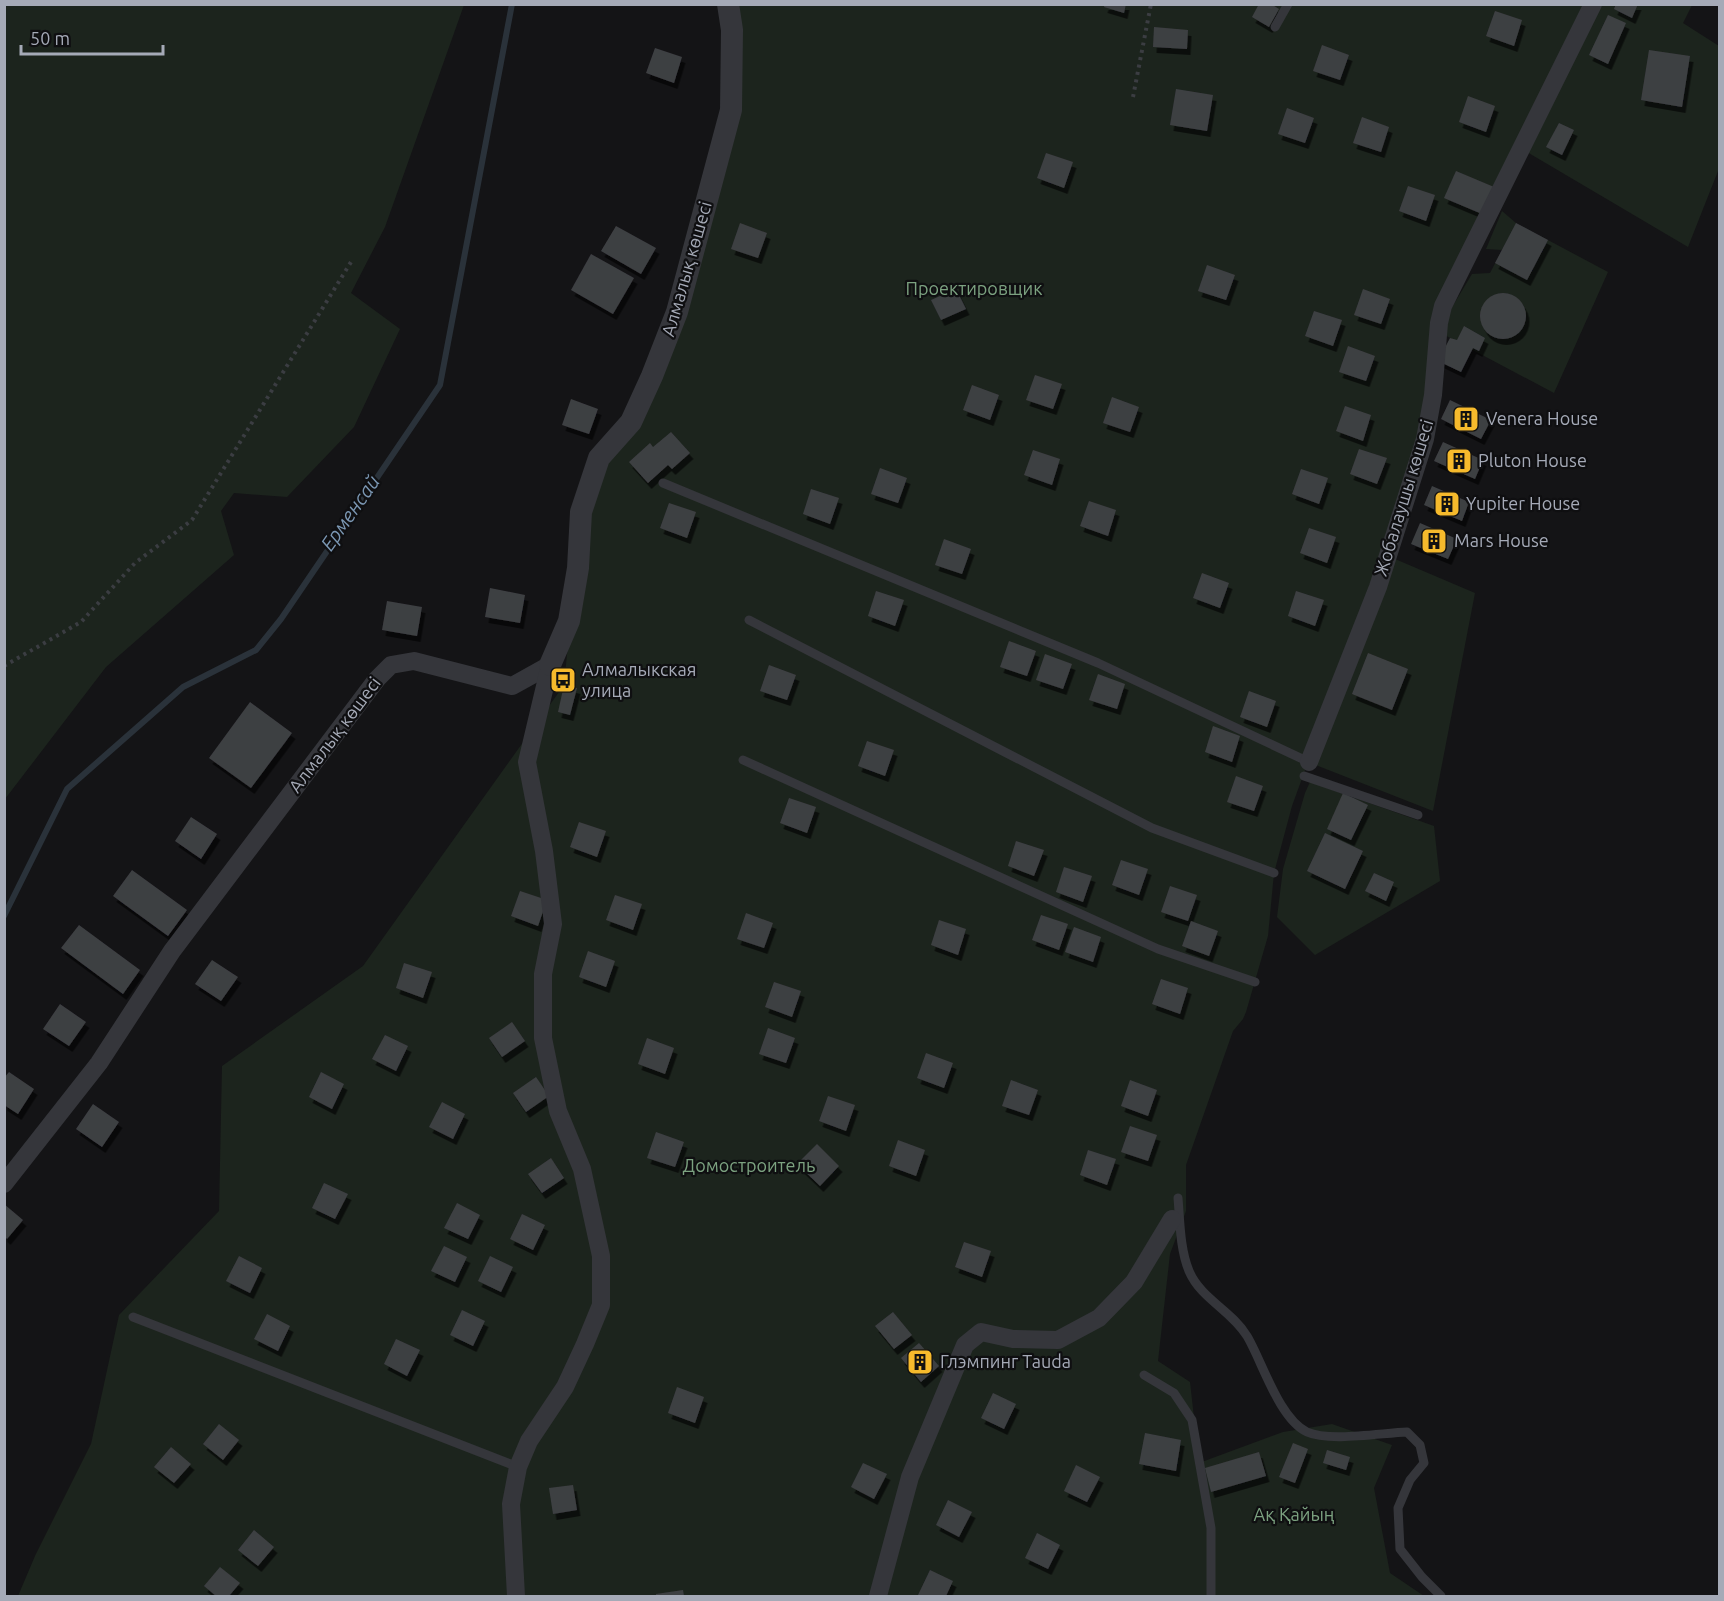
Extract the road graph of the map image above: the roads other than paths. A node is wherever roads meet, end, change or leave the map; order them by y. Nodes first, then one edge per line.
1 (728, 4) edge
2 (1288, 4) edge
3 (1593, 4) edge
4 (1275, 27) dead end
5 (663, 483) dead end
6 (750, 620) dead end
7 (550, 665) junction
8 (743, 760) dead end
9 (1306, 769) junction
10 (1418, 815) dead end
11 (1274, 873) dead end
12 (1255, 982) dead end
13 (4, 1184) edge
14 (1178, 1198) dead end
15 (1172, 1219) dead end
16 (133, 1317) dead end
17 (1144, 1375) dead end
18 (518, 1467) junction
19 (516, 1596) edge
20 (878, 1596) edge
21 (1211, 1596) edge
22 (1441, 1596) edge

1 - 7 street, Алмалық көшесі
2 - 4 lane
3 - 9 street, Жобалаушы көшесі
5 - 9 lane
6 - 11 lane
7 - 13 street, Алмалық көшесі
7 - 18 street
8 - 12 lane
9 - 10 lane
14 - 22 lane
15 - 20 street
16 - 18 lane
17 - 21 lane
18 - 19 street

